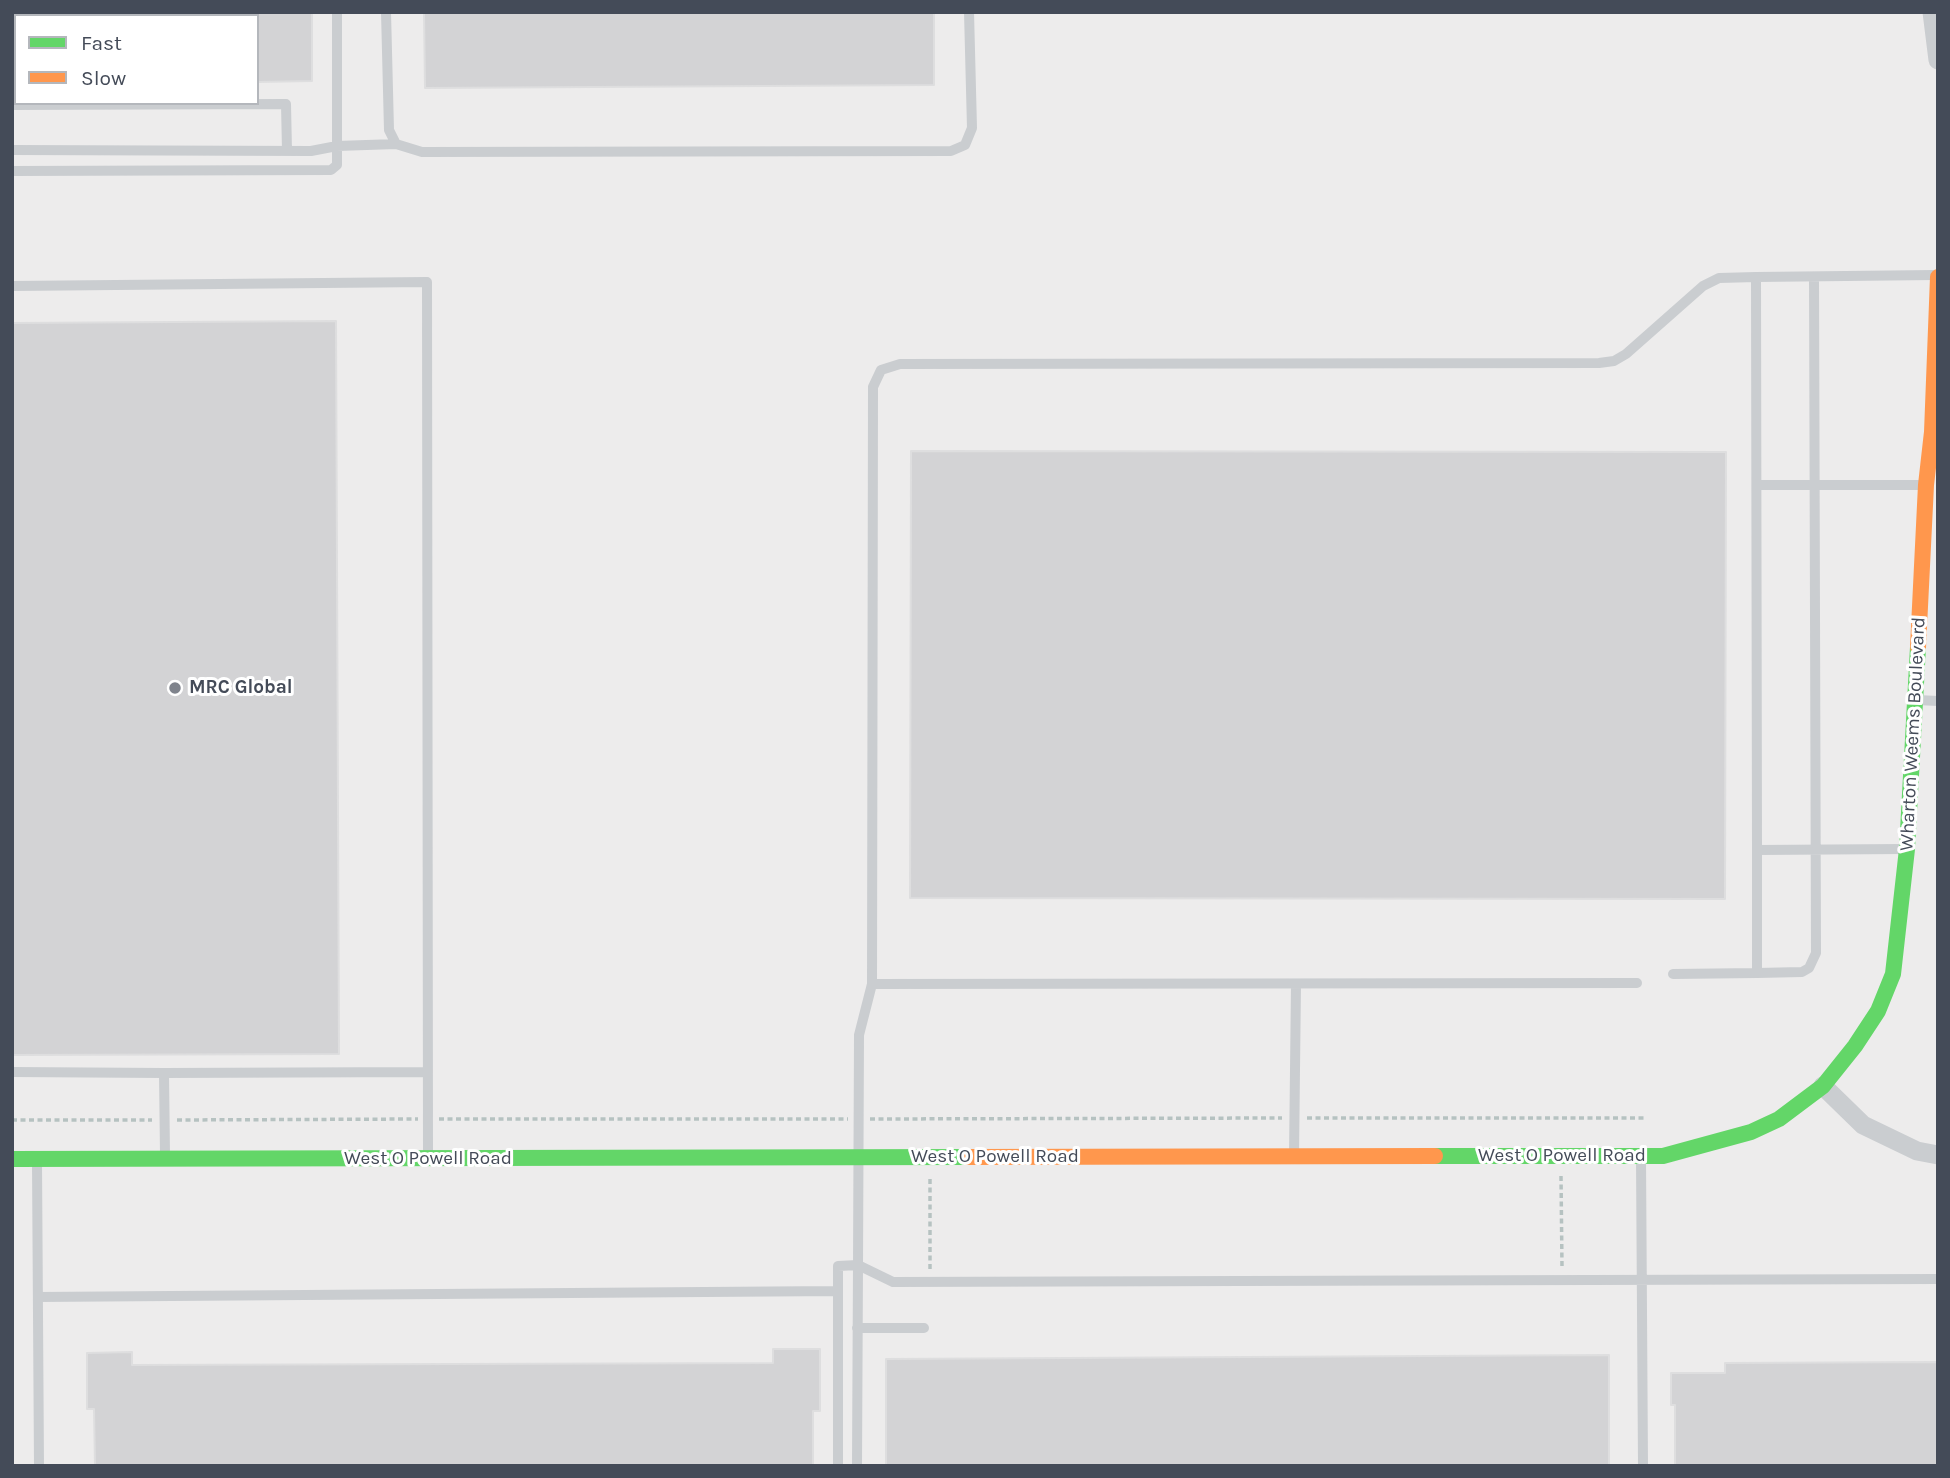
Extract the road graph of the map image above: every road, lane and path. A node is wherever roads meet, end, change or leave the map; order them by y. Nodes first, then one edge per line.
1 (337, 12) edge
2 (386, 12) edge
3 (969, 12) edge
4 (1932, 12) edge
5 (1938, 60) edge
6 (259, 104) edge
7 (396, 145) junction
8 (337, 146) junction
9 (12, 150) edge
10 (287, 151) junction
11 (12, 172) edge
12 (1938, 276) edge
13 (1756, 277) junction
14 (1814, 277) junction
15 (12, 286) edge
16 (1757, 485) junction
17 (1926, 485) junction
18 (1815, 486) junction
19 (1915, 700) junction
20 (1938, 701) edge
21 (1908, 849) junction
22 (1757, 850) junction
23 (1815, 850) junction
24 (1757, 973) junction
25 (1673, 974) dead end
26 (1637, 983) dead end
27 (872, 984) junction
28 (1296, 984) junction
29 (12, 1072) edge
30 (427, 1072) junction
31 (164, 1073) junction
32 (1823, 1086) junction
33 (1294, 1118) junction
34 (1645, 1118) dead end
35 (427, 1119) junction
36 (858, 1119) junction
37 (12, 1120) edge
38 (165, 1120) junction
39 (1938, 1155) edge
40 (1561, 1156) junction
41 (1641, 1156) junction
42 (859, 1157) junction
43 (930, 1157) junction
44 (1294, 1157) junction
45 (12, 1159) edge
46 (36, 1159) junction
47 (165, 1159) junction
48 (428, 1159) junction
49 (858, 1265) junction
50 (1562, 1279) junction
51 (1642, 1279) junction
52 (1938, 1279) edge
53 (930, 1282) junction
54 (838, 1291) junction
55 (38, 1297) junction
56 (857, 1328) junction
57 (924, 1328) dead end
58 (39, 1466) edge
59 (838, 1466) edge
60 (857, 1466) edge
61 (1643, 1466) edge

1 - 8 lane
2 - 7 lane
3 - 7 lane
4 - 5 street
6 - 10 lane
7 - 8 lane
8 - 10 lane
8 - 11 lane
9 - 10 lane
12 - 14 lane
12 - 17 street, Wharton Weems Boulevard
13 - 14 lane
13 - 16 lane
13 - 27 lane
14 - 18 lane
15 - 30 lane
16 - 18 lane
16 - 22 lane
17 - 18 lane
17 - 19 street, Wharton Weems Boulevard
18 - 23 lane
19 - 20 lane
19 - 21 street, Wharton Weems Boulevard
21 - 23 lane
21 - 32 street, Wharton Weems Boulevard
22 - 23 lane
22 - 24 lane
23 - 24 lane
24 - 25 lane
26 - 28 lane
27 - 28 lane
27 - 36 lane
28 - 33 lane
29 - 31 lane
30 - 31 lane
30 - 35 lane
31 - 38 lane
32 - 39 street
32 - 41 street, West O Powell Road
33 - 34 path
33 - 36 path
33 - 44 lane
35 - 36 path
35 - 38 path
35 - 48 lane
36 - 42 lane
37 - 38 path
38 - 47 lane
40 - 41 street, West O Powell Road
40 - 44 street, West O Powell Road
40 - 50 path
41 - 51 lane
42 - 43 street, West O Powell Road
42 - 48 street, West O Powell Road
42 - 49 lane
43 - 44 street, West O Powell Road
43 - 53 path
45 - 46 street, West O Powell Road
46 - 47 street, West O Powell Road
46 - 55 lane
47 - 48 street, West O Powell Road
49 - 53 lane
49 - 54 lane
49 - 56 lane
50 - 51 lane
50 - 53 lane
51 - 52 lane
51 - 61 lane
54 - 55 lane
54 - 59 lane
55 - 58 lane
56 - 57 lane
56 - 60 lane

